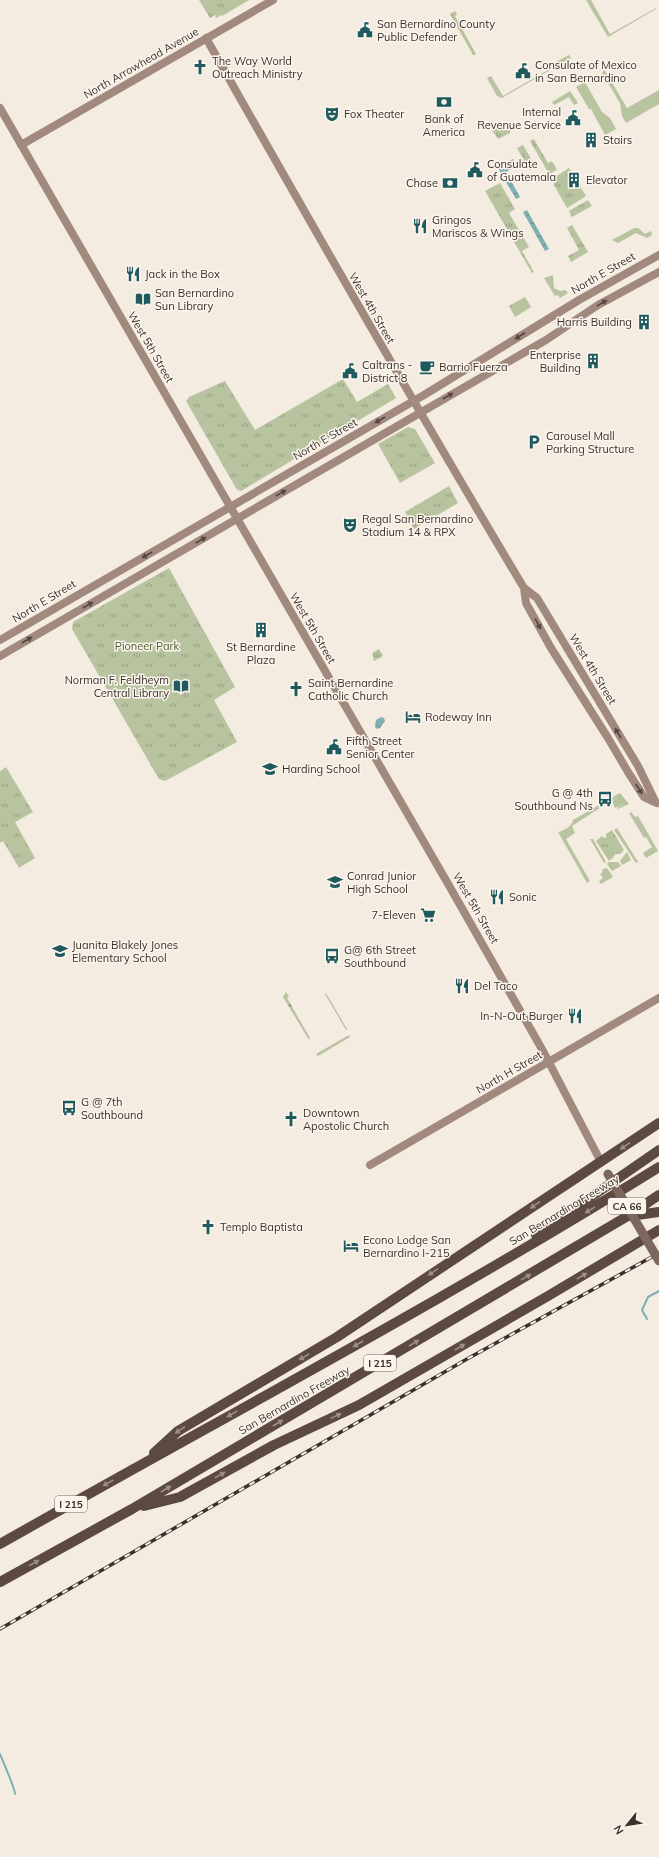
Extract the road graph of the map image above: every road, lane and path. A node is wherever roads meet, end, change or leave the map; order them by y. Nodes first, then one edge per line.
1 (273, 0) edge
2 (206, 38) junction
3 (0, 108) edge
4 (21, 145) junction
5 (659, 255) edge
6 (659, 272) edge
7 (414, 401) junction
8 (420, 413) junction
9 (229, 507) junction
10 (236, 519) junction
11 (524, 588) junction
12 (0, 640) edge
13 (0, 656) edge
14 (657, 803) edge
15 (659, 998) edge
16 (549, 1062) junction
17 (659, 1123) edge
18 (659, 1150) edge
19 (601, 1162) junction
20 (370, 1165) dead end
21 (659, 1167) edge
22 (608, 1174) dead end
23 (659, 1196) edge
24 (659, 1212) edge
25 (626, 1217) junction
26 (659, 1230) edge
27 (646, 1238) junction
28 (659, 1261) edge
29 (464, 1283) junction
30 (142, 1464) junction
31 (132, 1509) junction
32 (0, 1544) edge
33 (0, 1582) edge

1 - 2 main road, North Arrowhead Avenue
2 - 4 main road, North Arrowhead Avenue
2 - 7 main road, West 4th Street
3 - 4 main road, West 5th Street
4 - 9 main road, West 5th Street
5 -> 7 main road, North E Street
8 -> 6 main road
7 - 8 main road, West 4th Street
7 -> 9 main road, North E Street
10 -> 8 main road
8 - 11 main road, West 4th Street
9 - 10 main road, West 5th Street
9 -> 12 main road, North E Street
13 -> 10 main road
10 - 16 main road, West 5th Street
14 -> 11 main road, West 4th Street
11 -> 14 main road, West 4th Street
15 - 16 main road, North H Street
16 - 19 main road, West 5th Street
16 - 20 main road, North H Street
17 -> 19 highway
18 - 29 highway
19 -> 30 highway
21 -> 29 highway, San Bernardino Freeway / I 215
22 - 27 main road, CA 66, bridge
23 - 25 highway, San Bernardino Freeway / I 215
24 - 25 highway
31 -> 25 highway, San Bernardino Freeway / I 215
26 - 27 highway
27 - 28 main road, CA 66, bridge
31 -> 27 highway
29 -> 30 highway, San Bernardino Freeway / I 215
30 -> 32 highway, San Bernardino Freeway / I 215
33 -> 31 highway, San Bernardino Freeway / I 215

